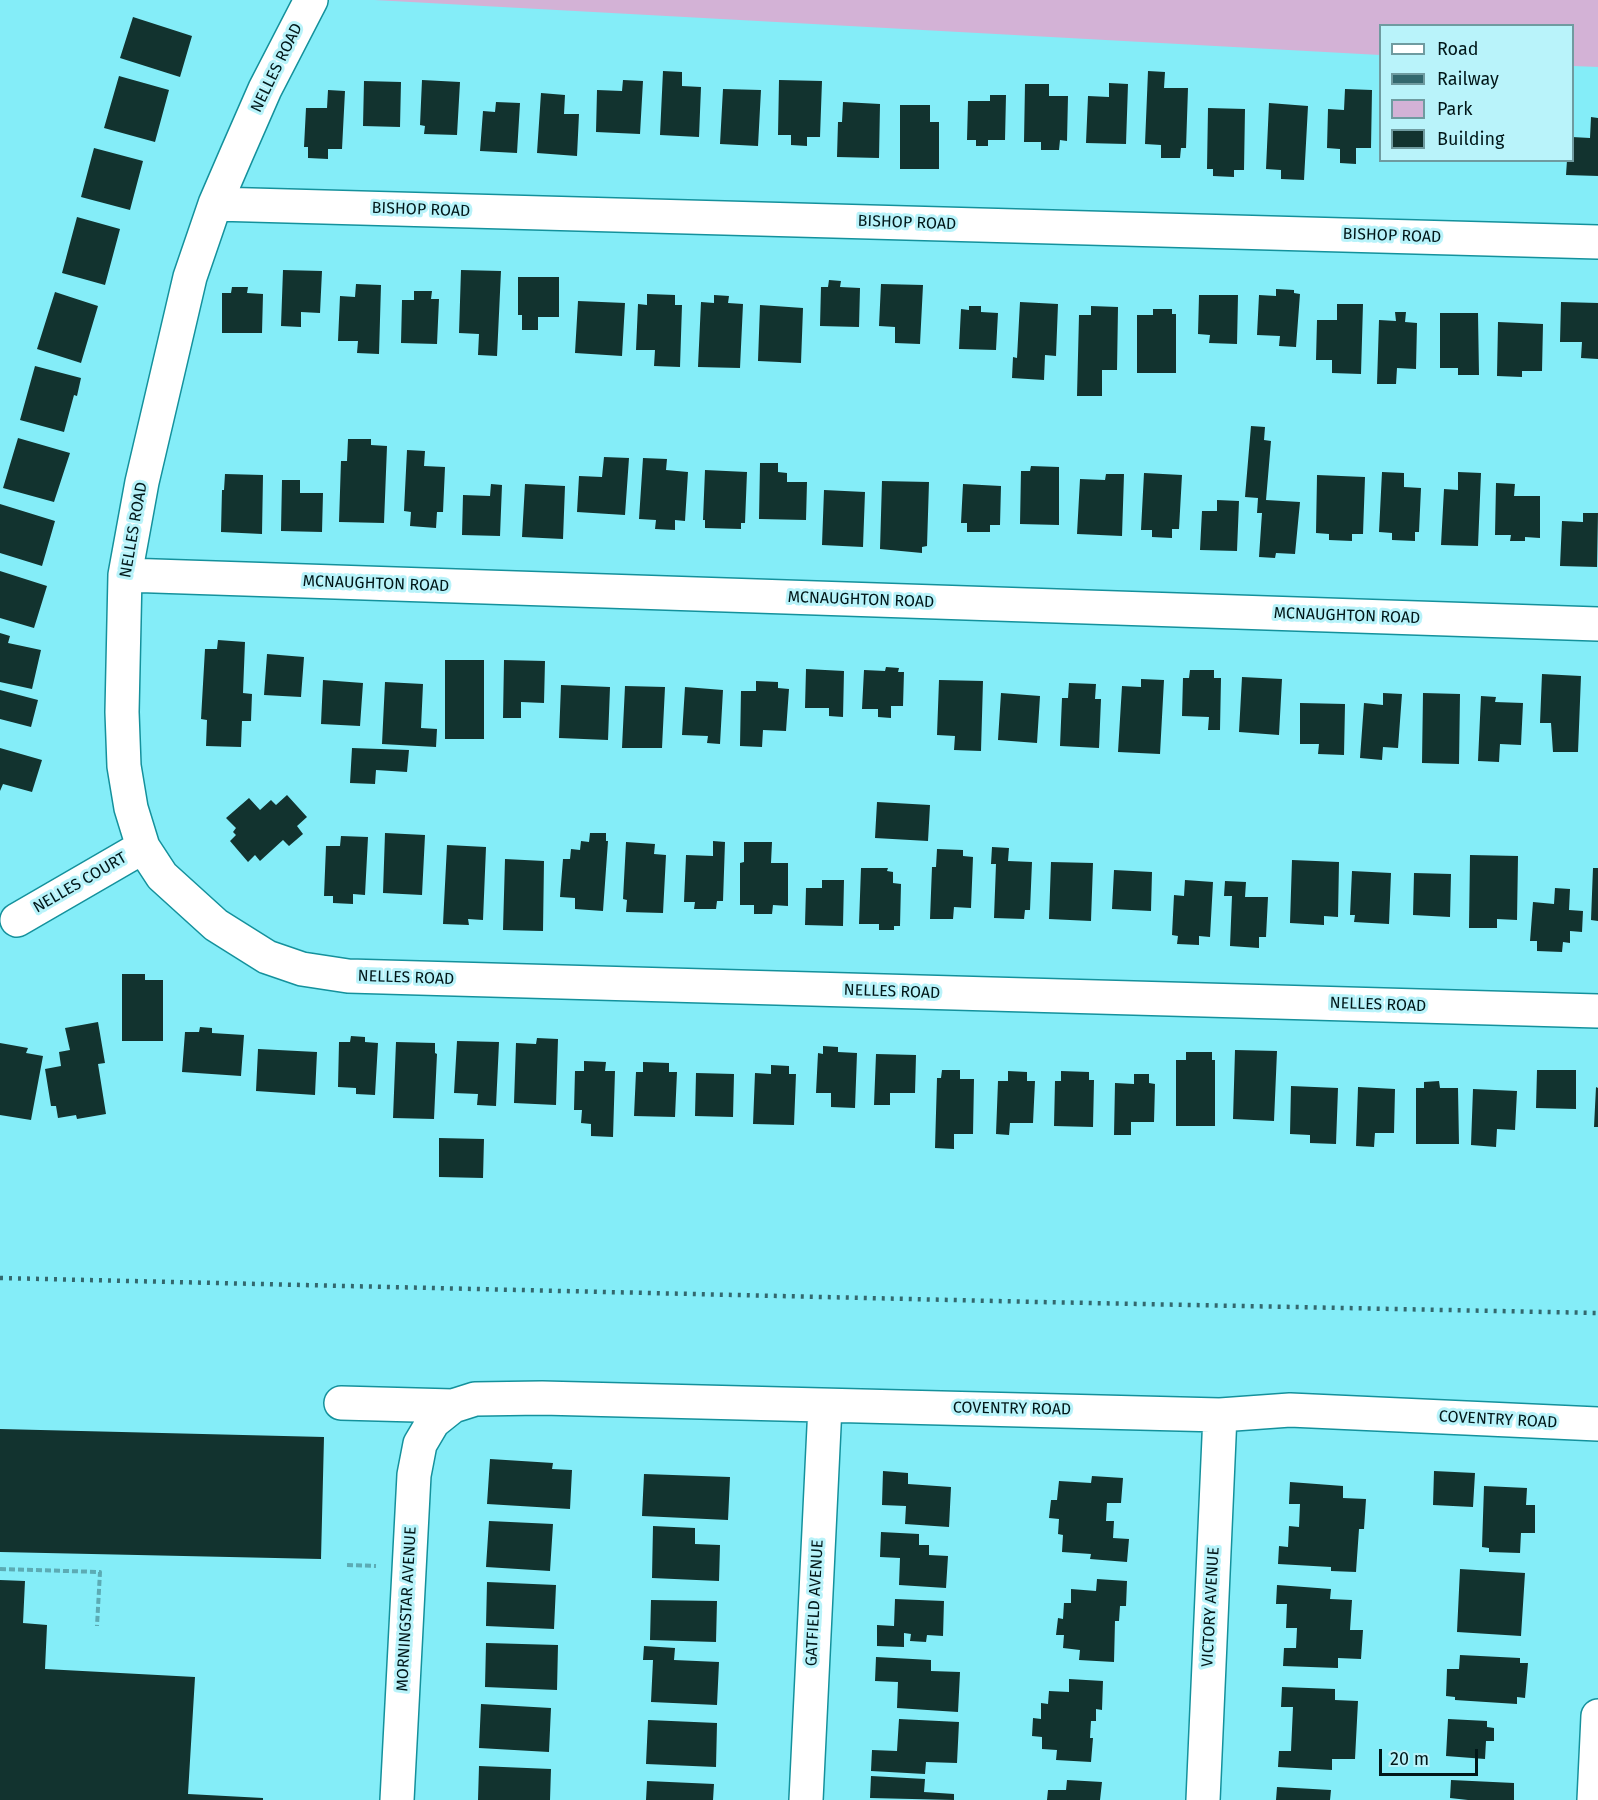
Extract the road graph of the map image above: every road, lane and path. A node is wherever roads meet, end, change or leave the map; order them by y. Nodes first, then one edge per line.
1 (311, 0) edge
2 (215, 204) junction
3 (1598, 242) edge
4 (125, 575) junction
5 (1598, 624) edge
6 (143, 846) junction
7 (17, 920) dead end
8 (1598, 1011) edge
9 (341, 1403) dead end
10 (825, 1406) junction
11 (443, 1414) junction
12 (1220, 1415) junction
13 (1598, 1424) edge
14 (0, 1569) edge
15 (97, 1626) dead end
16 (1598, 1716) edge
17 (397, 1800) edge
18 (806, 1800) edge
19 (1203, 1800) edge
20 (1594, 1800) edge

1 - 2 street, NELLES ROAD
2 - 3 street, BISHOP ROAD
2 - 4 street, NELLES ROAD
4 - 5 street, MCNAUGHTON ROAD
4 - 6 street, NELLES ROAD
6 - 7 street, NELLES COURT
6 - 8 street, NELLES ROAD
9 - 11 street, COVENTRY ROAD
10 - 11 street, COVENTRY ROAD
10 - 12 street, COVENTRY ROAD
10 - 18 street, GATFIELD AVENUE
11 - 17 street, MORNINGSTAR AVENUE
12 - 13 street, COVENTRY ROAD
12 - 19 street, VICTORY AVENUE
14 - 15 path
16 - 20 street

